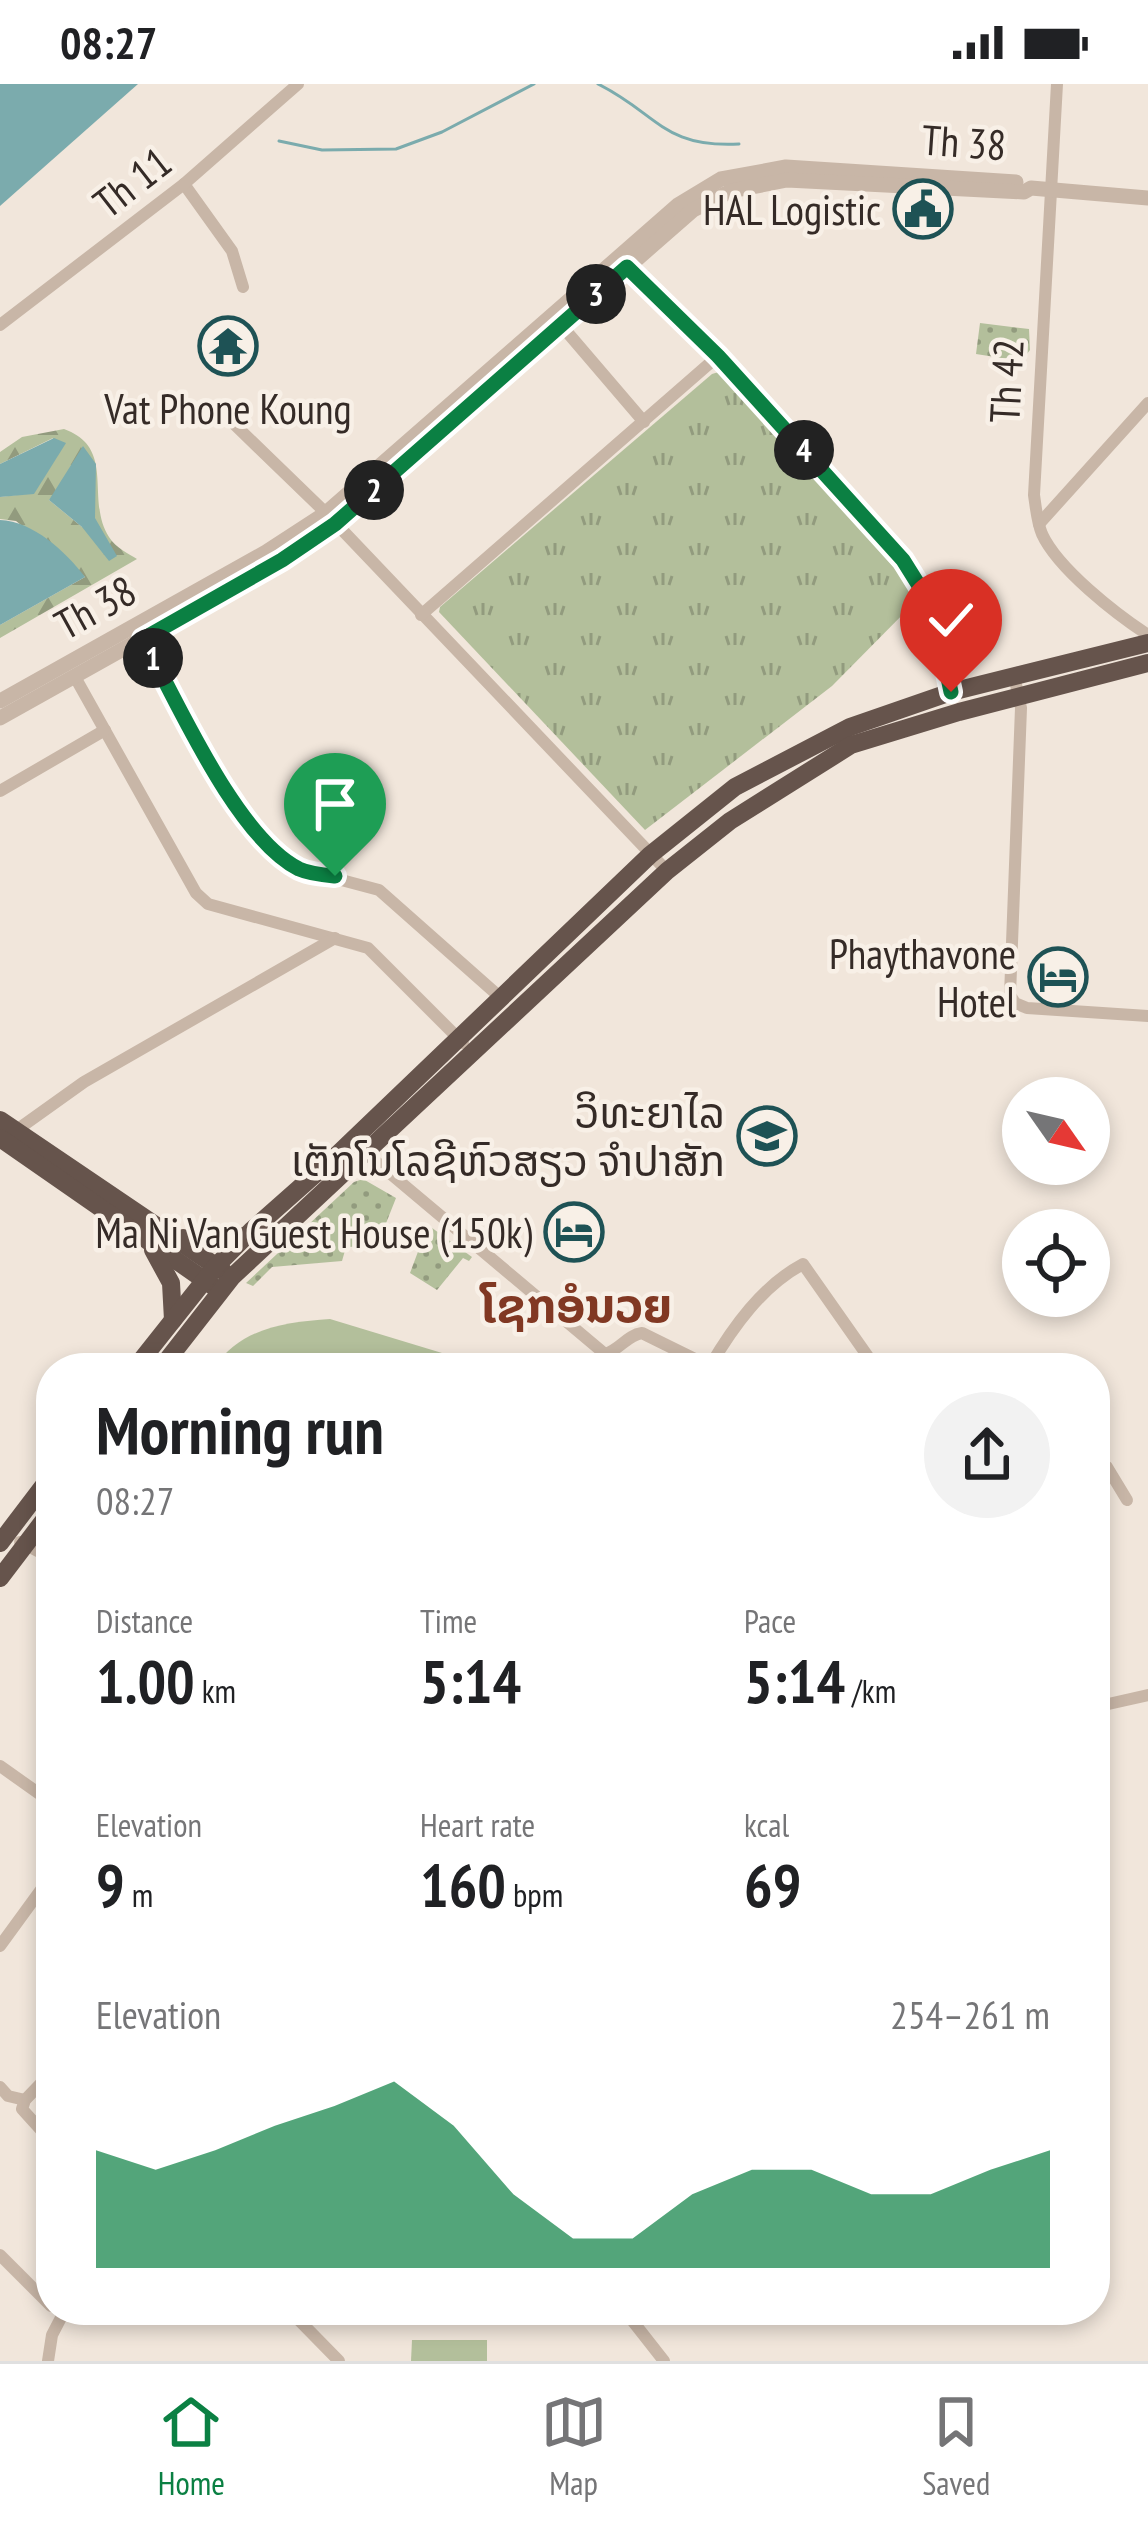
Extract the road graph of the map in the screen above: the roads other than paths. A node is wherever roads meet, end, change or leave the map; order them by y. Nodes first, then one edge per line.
1 (298, 84) edge
2 (1057, 84) edge
3 (184, 184) junction
4 (1040, 188) junction
5 (1148, 198) edge
6 (627, 267) junction
7 (243, 287) dead end
8 (0, 325) edge
9 (561, 325) junction
10 (718, 356) junction
11 (1148, 404) edge
12 (644, 422) junction
13 (236, 424) dead end
14 (330, 518) junction
15 (1039, 524) junction
16 (422, 615) junction
17 (143, 639) junction
18 (1148, 639) edge
19 (1148, 663) edge
20 (75, 677) junction
21 (1017, 685) junction
22 (951, 692) junction
23 (0, 701) edge
24 (0, 718) edge
25 (105, 730) junction
26 (0, 791) edge
27 (650, 855) junction
28 (667, 871) junction
29 (336, 938) junction
30 (501, 998) junction
31 (1148, 1016) edge
32 (465, 1046) junction
33 (5, 1133) edge
34 (353, 1139) junction
35 (367, 1155) junction
36 (148, 1231) junction
37 (248, 1234) junction
38 (218, 1279) junction
39 (173, 1320) junction
40 (147, 1353) edge
41 (171, 1353) edge
42 (593, 1353) edge
43 (614, 1353) edge
44 (683, 1353) edge
45 (719, 1353) edge
46 (865, 1353) edge
47 (1110, 1472) edge
48 (36, 1496) edge
49 (1127, 1500) dead end
50 (36, 1531) edge
51 (4, 1538) edge
52 (25, 1545) junction
53 (36, 1550) edge
54 (4, 1568) edge
55 (1148, 1695) edge
56 (1110, 1704) edge
57 (0, 1766) edge
58 (36, 1791) edge
59 (36, 1897) edge
60 (0, 1946) edge
61 (0, 2087) edge
62 (36, 2089) edge
63 (25, 2100) junction
64 (36, 2124) edge
65 (0, 2255) edge
66 (36, 2290) edge
67 (54, 2325) edge
68 (304, 2325) edge
69 (636, 2325) edge
70 (48, 2361) edge
71 (339, 2361) edge
72 (664, 2361) edge

1 - 3 street, Th 11
2 - 4 street, Th 42
3 - 7 street
3 - 8 street, Th 11
4 - 5 street, Th 38
4 - 6 street, Th 38
4 - 14 street, Th 38
4 - 15 street, Th 42
6 - 9 street, Th 38
6 - 10 street
9 - 12 street
9 - 14 street, Th 38
10 - 12 street
10 - 22 street
11 - 15 street
12 - 16 street
13 - 14 street
14 - 16 street
14 - 17 street, Th 38
14 - 23 street, Th 38
15 - 18 street
16 - 27 street
17 - 20 street, Th 38
17 - 30 street
18 - 21 highway
19 - 21 highway
20 - 24 street, Th 38
20 - 25 street
21 - 22 highway
21 - 28 highway
21 - 31 street
22 - 27 highway
25 - 26 street
25 - 29 street
27 - 28 street
27 - 30 highway
28 - 32 highway
29 - 32 street
29 - 33 street
30 - 32 highway
32 - 34 highway
32 - 35 highway
33 - 36 highway
34 - 35 street
34 - 37 highway
35 - 38 highway
35 - 42 street
36 - 37 highway
36 - 38 highway
36 - 39 highway
37 - 38 highway
38 - 39 highway
38 - 41 highway
39 - 40 highway
43 - 44 street
45 - 46 street
47 - 49 street
48 - 51 highway
50 - 52 highway
51 - 52 street
52 - 53 street
52 - 54 highway
55 - 56 street
57 - 58 street
59 - 60 street
61 - 63 street
62 - 63 street
63 - 64 street
65 - 66 street
67 - 70 street
68 - 71 street
69 - 72 street

